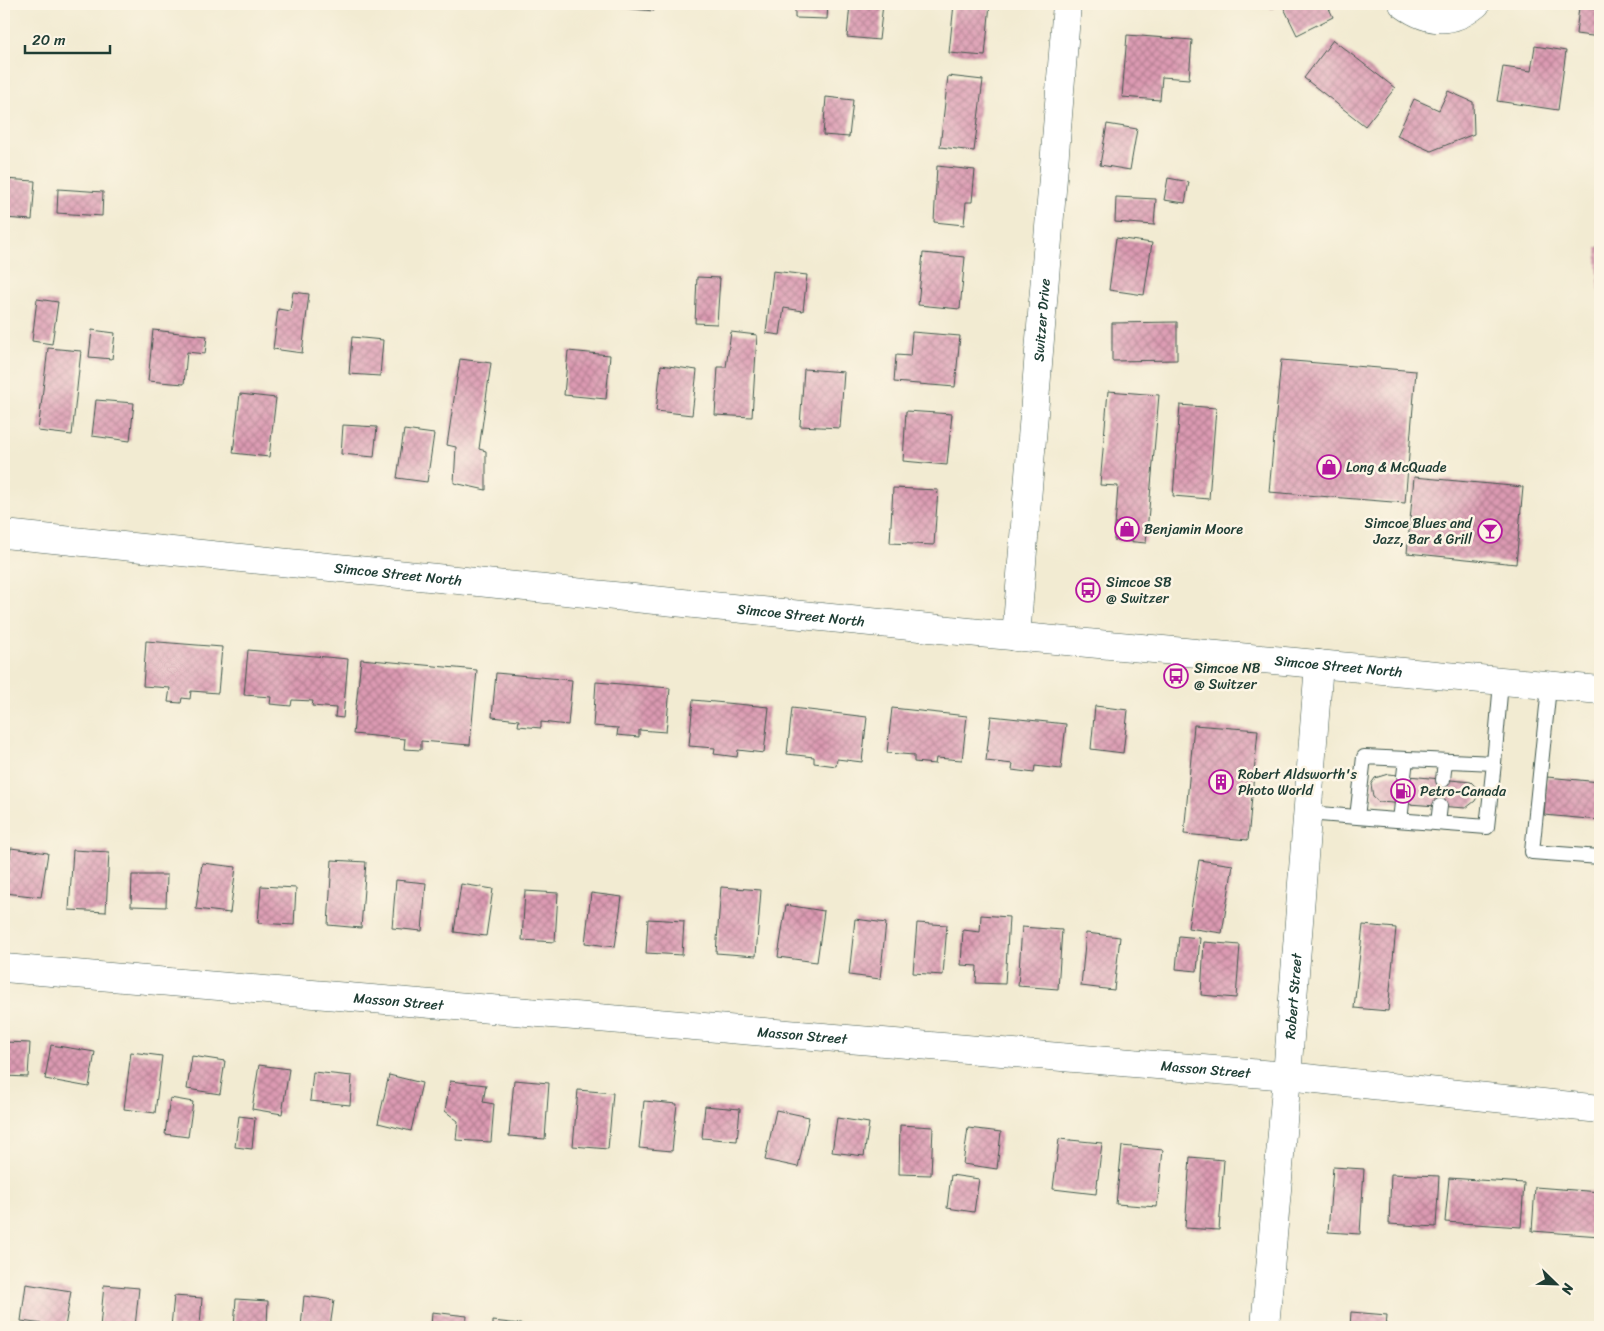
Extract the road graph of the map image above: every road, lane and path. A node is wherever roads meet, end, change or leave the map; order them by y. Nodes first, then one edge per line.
1 (1067, 4) edge
2 (1403, 4) edge
3 (1476, 4) edge
4 (4, 534) edge
5 (1016, 637) junction
6 (1319, 664) junction
7 (1501, 682) junction
8 (1549, 686) junction
9 (1600, 690) edge
10 (1406, 759) junction
11 (1445, 761) junction
12 (1494, 764) junction
13 (1404, 776) dead end
14 (1443, 780) dead end
15 (1402, 803) dead end
16 (1440, 806) dead end
17 (1307, 813) junction
18 (1357, 817) junction
19 (1400, 820) junction
20 (1438, 823) junction
21 (1600, 857) edge
22 (4, 968) edge
23 (1287, 1076) junction
24 (1600, 1109) edge
25 (1265, 1327) edge

1 - 5 street, Switzer Drive
2 - 3 street
4 - 5 street, Simcoe Street North
5 - 6 street, Simcoe Street North
6 - 7 street, Simcoe Street North
6 - 17 street, Robert Street
7 - 8 street, Simcoe Street North
7 - 12 lane
8 - 9 street, Simcoe Street North
8 - 21 lane
10 - 11 lane
10 - 13 lane
10 - 18 lane
11 - 12 lane
11 - 14 lane
12 - 20 lane
15 - 19 lane
16 - 20 lane
17 - 18 lane
17 - 23 street, Robert Street
18 - 19 lane
19 - 20 lane
22 - 23 street, Masson Street
23 - 24 street, Masson Street
23 - 25 street, Robert Street

